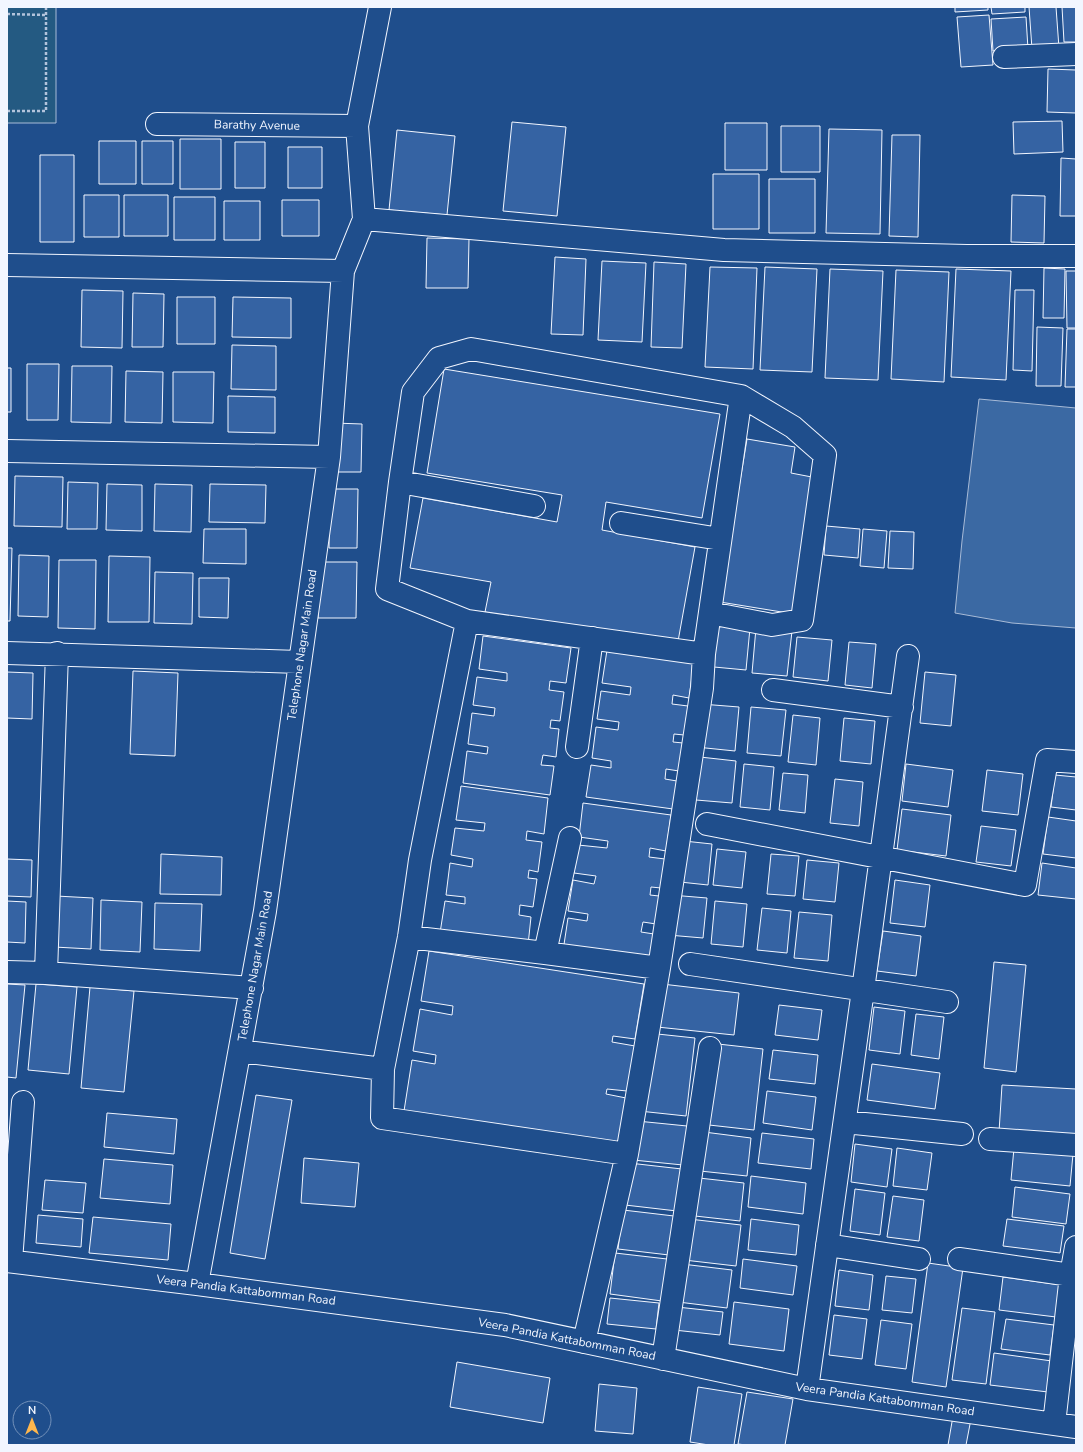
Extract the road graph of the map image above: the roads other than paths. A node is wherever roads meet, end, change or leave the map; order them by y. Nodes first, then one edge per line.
1 (380, 7) edge
2 (1076, 54) edge
3 (1004, 57) dead end
4 (157, 124) dead end
5 (357, 126) junction
6 (364, 219) junction
7 (1076, 256) edge
8 (7, 265) edge
9 (344, 271) junction
10 (741, 396) junction
11 (7, 451) edge
12 (329, 457) junction
13 (400, 482) junction
14 (534, 506) dead end
15 (621, 523) dead end
16 (720, 539) junction
17 (710, 613) junction
18 (467, 621) junction
19 (592, 638) junction
20 (7, 653) edge
21 (58, 653) junction
22 (704, 654) junction
23 (908, 656) dead end
24 (299, 662) junction
25 (773, 690) dead end
26 (902, 707) junction
27 (577, 747) dead end
28 (1076, 762) edge
29 (707, 824) dead end
30 (570, 838) dead end
31 (881, 857) junction
32 (409, 937) junction
33 (545, 953) junction
34 (690, 964) dead end
35 (658, 968) junction
36 (7, 972) edge
37 (46, 973) junction
38 (252, 988) junction
39 (863, 990) junction
40 (947, 1002) dead end
41 (710, 1048) dead end
42 (240, 1051) junction
43 (383, 1069) junction
44 (23, 1102) dead end
45 (845, 1122) junction
46 (962, 1134) dead end
47 (990, 1139) dead end
48 (1076, 1145) edge
49 (627, 1154) junction
50 (827, 1245) junction
51 (1076, 1248) edge
52 (919, 1259) dead end
53 (959, 1259) dead end
54 (9, 1261) edge
55 (1071, 1275) junction
56 (197, 1284) junction
57 (584, 1342) junction
58 (663, 1358) junction
59 (807, 1389) junction
60 (1054, 1424) junction
61 (1076, 1427) edge

1 - 5 street, Telephone Nagar Main Road
2 - 3 street
4 - 5 street, Barathy Avenue
5 - 6 street, Telephone Nagar Main Road
6 - 7 street
6 - 9 street, Telephone Nagar Main Road
8 - 9 street
9 - 12 street, Telephone Nagar Main Road
10 - 13 street
10 - 16 street
10 - 17 street
11 - 12 street
12 - 24 street, Telephone Nagar Main Road
13 - 14 street
13 - 18 street
15 - 16 street
16 - 17 street
17 - 22 street
18 - 19 street
18 - 32 street
19 - 22 street
19 - 27 street
20 - 21 street
21 - 24 street
21 - 37 street
22 - 35 street
23 - 26 street
24 - 38 street, Telephone Nagar Main Road
25 - 26 street
26 - 31 street
28 - 31 street
29 - 31 street
30 - 33 street
31 - 39 street
32 - 33 street
32 - 43 street
33 - 35 street
34 - 39 street
35 - 49 street
36 - 37 street
37 - 38 street
38 - 42 street, Telephone Nagar Main Road
39 - 40 street
39 - 45 street
41 - 58 street
42 - 43 street
42 - 56 street, Telephone Nagar Main Road
43 - 49 street
44 - 54 street
45 - 46 street
45 - 50 street
47 - 48 street
49 - 57 street
50 - 52 street
50 - 59 street
51 - 55 street
53 - 55 street
54 - 56 street, Veera Pandia Kattabomman Road
55 - 60 street
56 - 57 street, Veera Pandia Kattabomman Road
57 - 58 street, Veera Pandia Kattabomman Road
58 - 59 street, Veera Pandia Kattabomman Road
59 - 60 street, Veera Pandia Kattabomman Road
60 - 61 street, Veera Pandia Kattabomman Road

